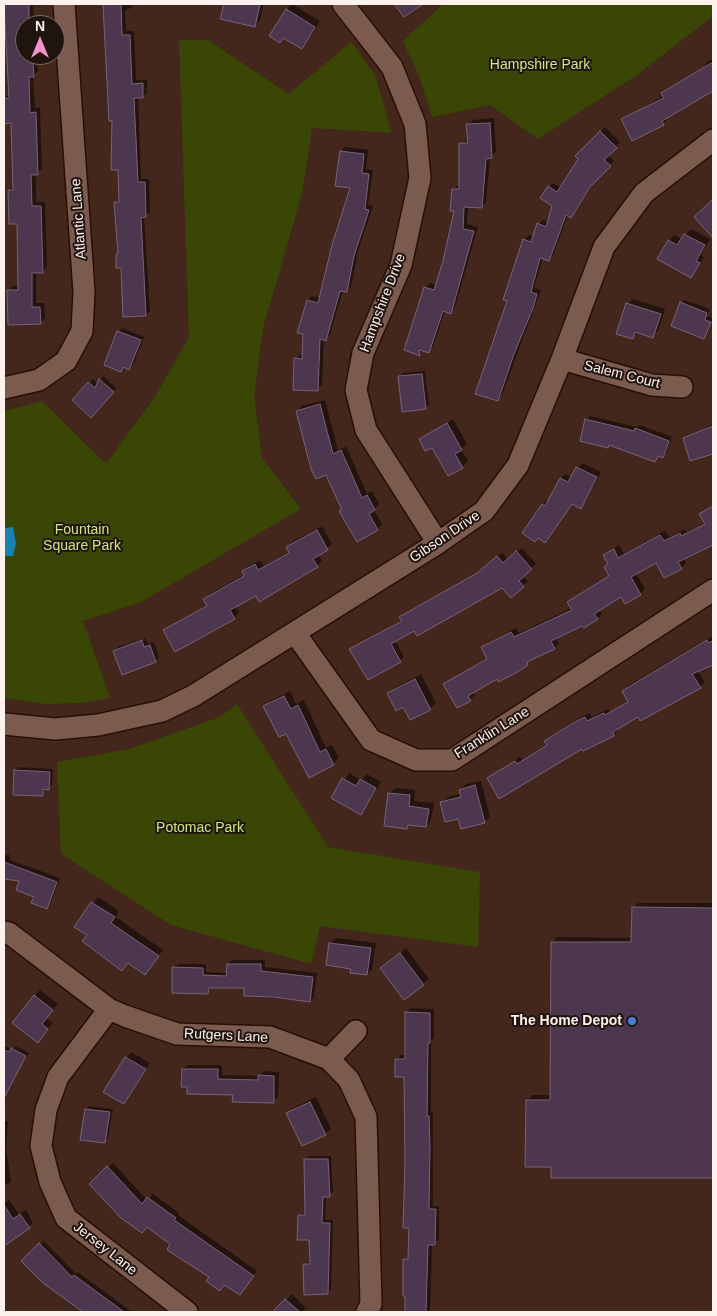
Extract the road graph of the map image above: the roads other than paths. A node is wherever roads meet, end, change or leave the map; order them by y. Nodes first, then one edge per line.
1 (64, 4) edge
2 (343, 4) edge
3 (713, 140) edge
4 (562, 359) junction
5 (682, 387) dead end
6 (4, 388) edge
7 (438, 543) junction
8 (713, 590) edge
9 (295, 632) junction
10 (4, 724) edge
11 (4, 932) edge
12 (109, 1008) junction
13 (356, 1030) dead end
14 (329, 1060) junction
15 (187, 1312) edge
16 (367, 1312) edge

1 - 6 street, Atlantic Lane
2 - 7 street, Hampshire Drive
3 - 4 street, Gibson Drive
4 - 5 street, Salem Court
4 - 7 street, Gibson Drive
7 - 9 street, Gibson Drive
8 - 9 street, Franklin Lane
9 - 10 street, Gibson Drive
11 - 12 street, Rutgers Lane
12 - 14 street, Rutgers Lane
12 - 15 street, Jersey Lane
13 - 14 street
14 - 16 street, Rutgers Lane

